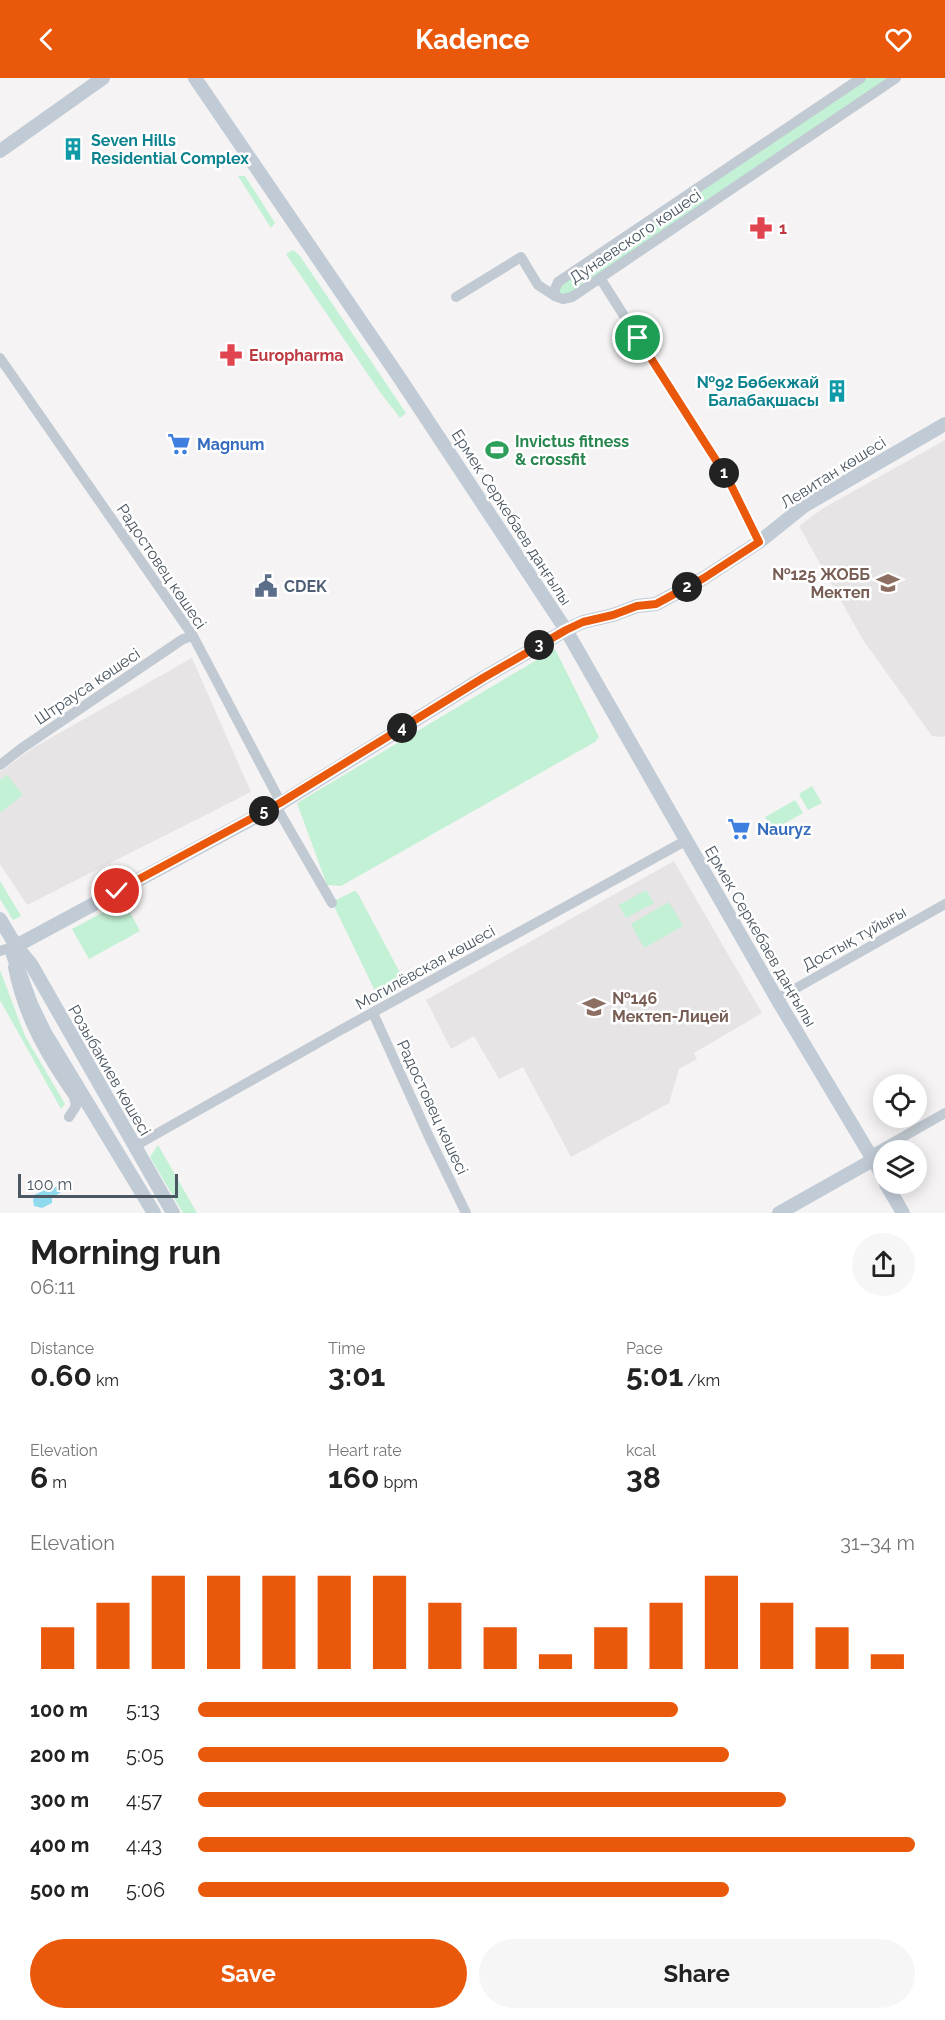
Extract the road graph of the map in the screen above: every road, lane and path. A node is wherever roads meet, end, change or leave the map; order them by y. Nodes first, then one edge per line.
1 (104, 78) edge
2 (195, 78) edge
3 (861, 78) edge
4 (896, 78) edge
5 (0, 151) edge
6 (600, 278) junction
7 (555, 296) junction
8 (456, 297) dead end
9 (0, 358) edge
10 (945, 424) edge
11 (759, 542) junction
12 (566, 630) junction
13 (193, 636) junction
14 (0, 765) edge
15 (279, 805) junction
16 (687, 840) junction
17 (332, 903) dead end
18 (945, 904) edge
19 (0, 919) edge
20 (9, 950) edge
21 (777, 999) junction
22 (373, 1013) junction
23 (945, 1113) edge
24 (69, 1117) dead end
25 (135, 1146) junction
26 (872, 1158) junction
27 (892, 1194) edge
28 (154, 1213) edge
29 (172, 1213) edge
30 (466, 1213) edge
31 (779, 1213) edge
32 (903, 1213) edge

1 - 5 street
2 - 12 street, Ермек Серкебаев даңғылы
3 - 7 street, Дунаевского көшесі
4 - 6 street, Дунаевского көшесі
6 - 7 street, Дунаевского көшесі
6 - 11 street
7 - 8 street
9 - 13 street, Радостовец көшесі
10 - 11 street, Левитан көшесі
11 - 12 street, Левитан көшесі
12 - 15 street, Левитан көшесі
12 - 16 street, Ермек Серкебаев даңғылы
13 - 14 street, Штрауса көшесі
13 - 15 street, Радостовец көшесі
15 - 17 street, Радостовец көшесі
15 - 20 street, Левитан көшесі
16 - 21 street, Ермек Серкебаев даңғылы
16 - 22 street, Могилёвская көшесі
18 - 21 street, Достық тұйығы
19 - 20 street, Розыбакиев көшесі
20 - 24 street
20 - 25 street, Розыбакиев көшесі
20 - 28 street, Розыбакиев көшесі
21 - 26 street, Ермек Серкебаев даңғылы
22 - 25 street, Могилёвская көшесі
22 - 30 street, Радостовец көшесі
23 - 26 street
25 - 29 street, Розыбакиев көшесі
26 - 31 street
27 - 32 street

